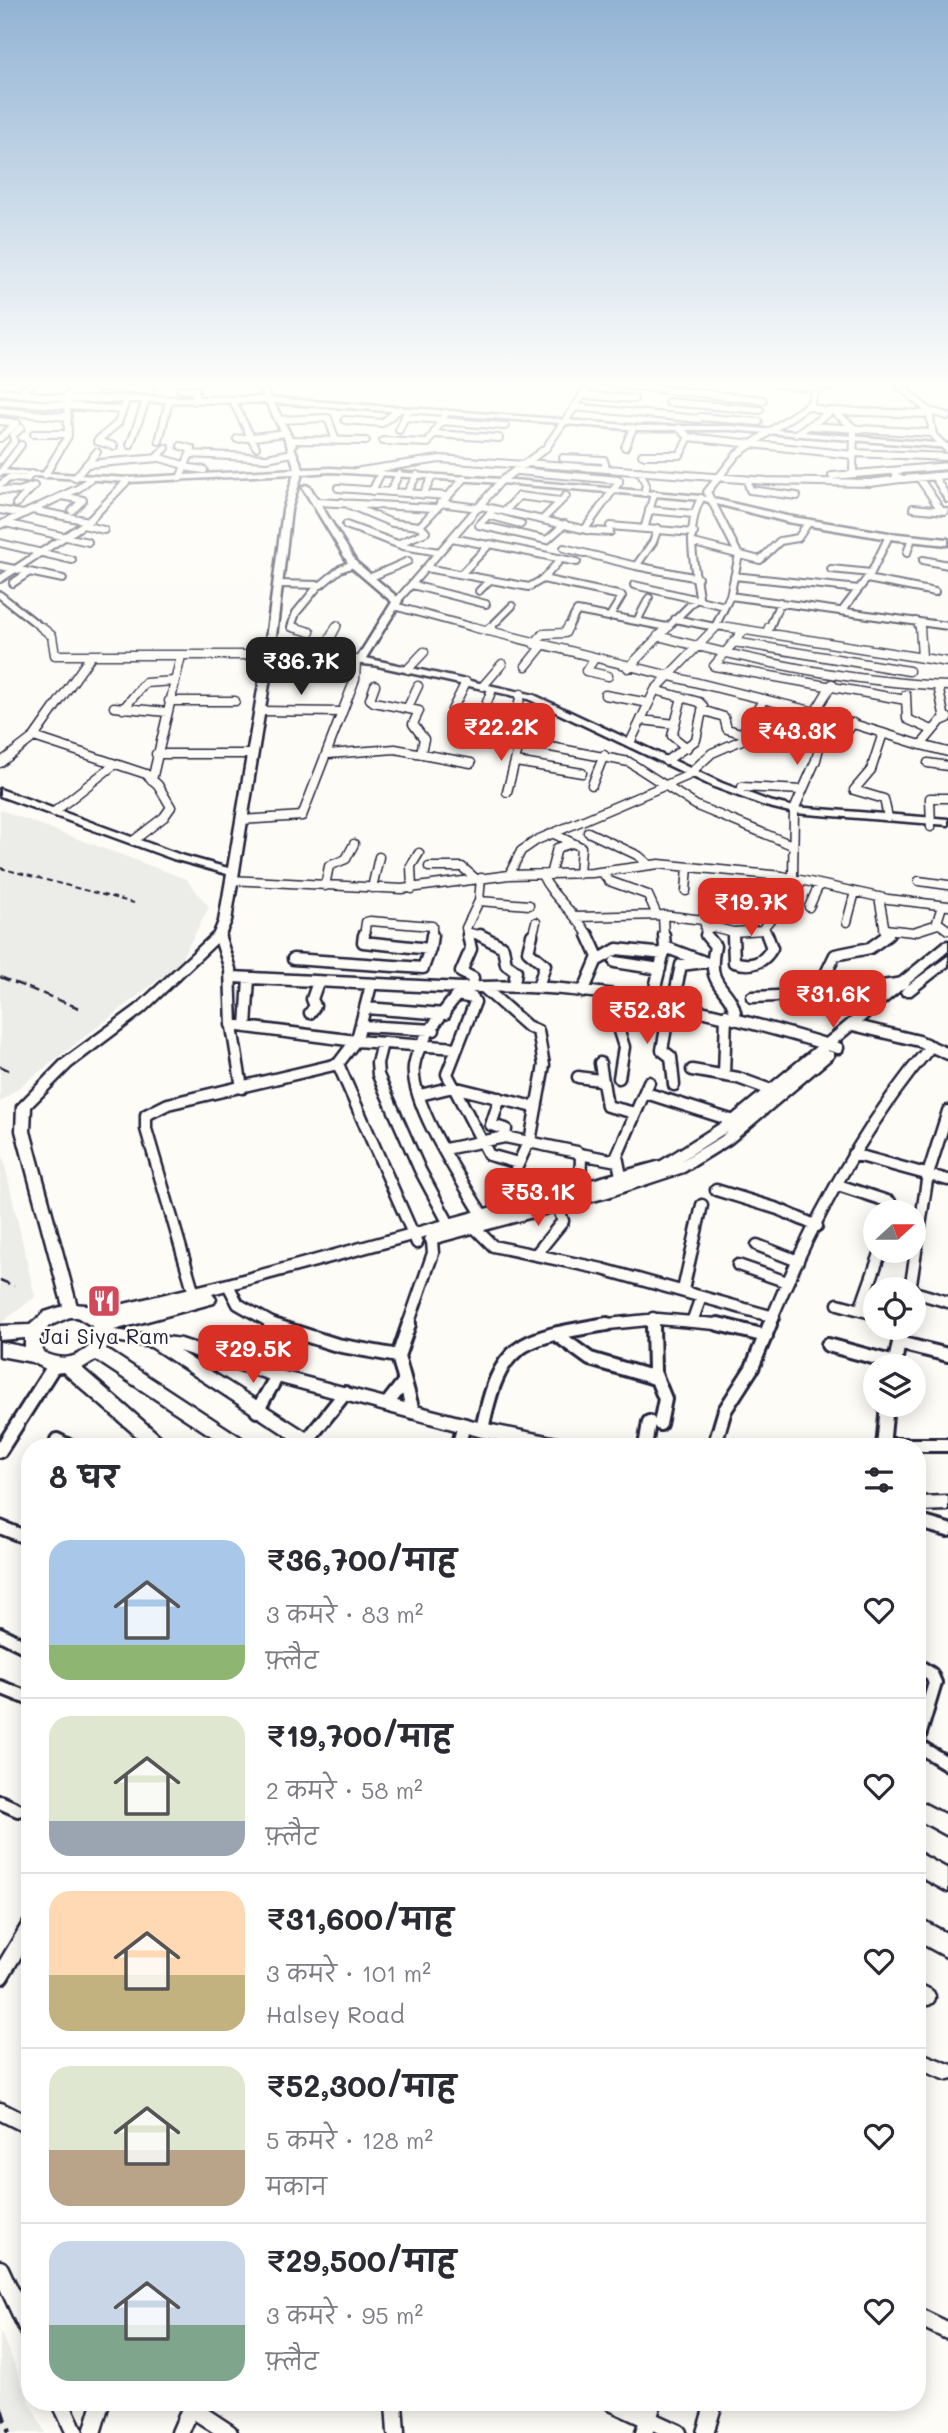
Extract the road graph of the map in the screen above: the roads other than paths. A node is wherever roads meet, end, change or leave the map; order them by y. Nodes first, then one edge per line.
1 (22, 498) edge
2 (59, 498) edge
3 (70, 498) edge
4 (111, 498) edge
5 (293, 498) edge
6 (330, 498) edge
7 (347, 498) edge
8 (367, 498) edge
9 (446, 498) edge
10 (488, 498) edge
11 (518, 498) edge
12 (553, 498) edge
13 (609, 498) edge
14 (649, 498) edge
15 (692, 498) edge
16 (315, 499) joint
17 (706, 499) junction
18 (327, 501) junction
19 (343, 502) junction
20 (363, 503) junction
21 (16, 504) dead end
22 (402, 506) junction
23 (438, 506) junction
24 (419, 507) junction
25 (480, 507) junction
26 (913, 508) dead end
27 (495, 509) junction
28 (32, 510) junction
29 (649, 510) junction
30 (2, 511) edge
31 (72, 511) dead end
32 (505, 511) junction
33 (944, 511) edge
34 (23, 514) junction
35 (693, 514) junction
36 (488, 515) junction
37 (543, 519) junction
38 (86, 523) junction
39 (392, 523) junction
40 (808, 523) junction
41 (3, 524) edge
42 (522, 524) dead end
43 (565, 524) junction
44 (346, 525) dead end
45 (411, 526) junction
46 (420, 526) junction
47 (645, 526) junction
48 (658, 528) junction
49 (585, 529) junction
50 (104, 530) dead end
51 (694, 533) junction
52 (889, 536) junction
53 (66, 537) junction
54 (452, 538) junction
55 (912, 538) junction
56 (88, 542) dead end
57 (948, 542) edge
58 (0, 543) edge
59 (694, 543) junction
60 (397, 544) junction
61 (488, 545) junction
62 (564, 548) dead end
63 (439, 552) junction
64 (41, 553) junction
65 (907, 553) dead end
66 (739, 555) junction
67 (561, 559) junction
68 (763, 559) junction
69 (72, 560) dead end
70 (923, 560) dead end
71 (408, 561) dead end
72 (578, 562) dead end
73 (354, 564) junction
74 (948, 565) edge
75 (0, 566) edge
76 (636, 566) junction
77 (834, 566) dead end
78 (426, 568) junction
79 (16, 569) junction
80 (28, 573) junction
81 (461, 574) junction
82 (870, 574) junction
83 (734, 576) junction
84 (369, 578) junction
85 (698, 578) junction
86 (0, 579) edge
87 (63, 579) dead end
88 (543, 579) junction
89 (759, 579) junction
90 (490, 580) junction
91 (775, 581) junction
92 (13, 583) dead end
93 (278, 584) junction
94 (319, 585) junction
95 (412, 585) junction
96 (634, 585) dead end
97 (859, 589) junction
98 (479, 591) dead end
99 (935, 592) dead end
100 (0, 595) edge
101 (730, 596) junction
102 (649, 598) dead end
103 (763, 600) junction
104 (695, 601) junction
105 (780, 602) junction
106 (396, 604) junction
107 (486, 604) dead end
108 (512, 606) dead end
109 (725, 606) junction
110 (842, 611) junction
111 (609, 617) dead end
112 (675, 618) junction
113 (638, 621) junction
114 (916, 621) junction
115 (337, 625) dead end
116 (716, 626) junction
117 (948, 626) edge
118 (667, 627) junction
119 (744, 630) junction
120 (487, 631) junction
121 (310, 632) dead end
122 (766, 633) junction
123 (778, 635) junction
124 (659, 636) junction
125 (734, 642) junction
126 (538, 645) junction
127 (845, 645) junction
128 (695, 646) junction
129 (773, 648) junction
130 (424, 652) dead end
131 (722, 654) junction
132 (269, 655) junction
133 (821, 655) junction
134 (90, 656) junction
135 (181, 656) junction
136 (321, 656) junction
137 (919, 656) junction
138 (594, 659) junction
139 (841, 659) junction
140 (360, 661) junction
141 (766, 662) junction
142 (948, 662) edge
143 (502, 664) dead end
144 (526, 666) dead end
145 (628, 668) junction
146 (408, 669) junction
147 (815, 670) junction
148 (909, 671) junction
149 (837, 674) junction
150 (608, 676) dead end
151 (665, 676) junction
152 (760, 676) junction
153 (174, 681) junction
154 (465, 684) junction
155 (375, 685) dead end
156 (907, 685) junction
157 (418, 686) dead end
158 (938, 686) junction
159 (831, 687) junction
160 (948, 687) edge
161 (492, 690) junction
162 (655, 690) junction
163 (605, 695) dead end
164 (521, 697) junction
165 (682, 697) junction
166 (764, 699) junction
167 (906, 700) junction
168 (169, 701) junction
169 (234, 701) dead end
170 (649, 703) junction
171 (408, 707) junction
172 (452, 710) dead end
173 (702, 710) junction
174 (259, 711) junction
175 (167, 712) junction
176 (342, 712) junction
177 (815, 712) junction
178 (947, 719) edge
179 (642, 720) junction
180 (853, 723) junction
181 (675, 724) junction
182 (932, 730) junction
183 (823, 732) junction
184 (475, 733) dead end
185 (883, 733) junction
186 (747, 735) junction
187 (34, 737) junction
188 (520, 742) junction
189 (627, 744) junction
190 (921, 745) junction
191 (687, 748) junction
192 (421, 752) junction
193 (948, 752) edge
194 (156, 754) junction
195 (252, 754) junction
196 (328, 754) junction
197 (604, 755) junction
198 (666, 761) junction
199 (516, 762) junction
200 (0, 763) edge
201 (471, 763) dead end
202 (928, 763) dead end
203 (115, 764) junction
204 (948, 766) edge
205 (582, 773) dead end
206 (689, 775) junction
207 (152, 779) junction
208 (592, 785) dead end
209 (663, 786) junction
210 (741, 787) dead end
211 (802, 790) junction
212 (0, 792) edge
213 (507, 792) dead end
214 (948, 798) edge
215 (54, 812) junction
216 (795, 813) junction
217 (241, 820) junction
218 (895, 820) junction
219 (948, 822) edge
220 (931, 824) junction
221 (948, 828) edge
222 (588, 832) dead end
223 (552, 833) junction
224 (133, 841) junction
225 (572, 843) junction
226 (354, 844) dead end
227 (792, 845) junction
228 (419, 853) dead end
229 (379, 857) dead end
230 (648, 864) junction
231 (429, 867) dead end
232 (688, 867) junction
233 (602, 872) junction
234 (579, 874) junction
235 (509, 875) junction
236 (546, 875) junction
237 (231, 876) junction
238 (479, 878) junction
239 (793, 878) junction
240 (803, 881) junction
241 (919, 881) dead end
242 (819, 885) junction
243 (948, 885) edge
244 (325, 886) junction
245 (372, 888) junction
246 (412, 889) junction
247 (686, 891) dead end
248 (855, 892) junction
249 (879, 897) junction
250 (479, 901) junction
251 (529, 905) dead end
252 (945, 906) edge
253 (810, 907) dead end
254 (660, 915) junction
255 (576, 917) junction
256 (536, 922) dead end
257 (847, 922) dead end
258 (938, 924) junction
259 (706, 927) junction
260 (884, 929) junction
261 (764, 930) junction
262 (948, 930) edge
263 (467, 932) junction
264 (733, 932) junction
265 (219, 934) junction
266 (948, 946) edge
267 (429, 949) junction
268 (664, 950) junction
269 (293, 959) dead end
270 (598, 960) junction
271 (948, 960) edge
272 (615, 962) dead end
273 (707, 962) junction
274 (355, 964) junction
275 (660, 970) junction
276 (232, 977) junction
277 (249, 978) junction
278 (318, 982) junction
279 (352, 984) junction
280 (514, 984) junction
281 (904, 984) junction
282 (371, 985) junction
283 (538, 987) junction
284 (676, 989) dead end
285 (468, 990) junction
286 (583, 992) junction
287 (816, 994) junction
288 (752, 997) dead end
289 (619, 1000) junction
290 (651, 1004) junction
291 (670, 1006) junction
292 (366, 1008) junction
293 (310, 1013) dead end
294 (445, 1014) junction
295 (731, 1016) junction
296 (231, 1025) junction
297 (362, 1026) junction
298 (246, 1027) junction
299 (859, 1027) junction
300 (434, 1030) junction
301 (356, 1041) junction
302 (382, 1043) junction
303 (424, 1046) junction
304 (833, 1046) junction
305 (931, 1046) junction
306 (457, 1048) junction
307 (948, 1054) edge
308 (600, 1063) dead end
309 (338, 1064) junction
310 (692, 1070) dead end
311 (724, 1075) junction
312 (578, 1077) dead end
313 (619, 1078) dead end
314 (793, 1078) junction
315 (599, 1080) junction
316 (649, 1082) dead end
317 (674, 1085) dead end
318 (453, 1087) junction
319 (243, 1088) junction
320 (771, 1090) junction
321 (646, 1093) junction
322 (420, 1095) junction
323 (499, 1098) junction
324 (534, 1107) junction
325 (948, 1111) edge
326 (635, 1113) junction
327 (741, 1121) junction
328 (505, 1137) junction
329 (480, 1140) junction
330 (529, 1143) junction
331 (445, 1149) junction
332 (580, 1154) junction
333 (853, 1154) junction
334 (687, 1159) junction
335 (617, 1161) junction
336 (518, 1163) junction
337 (928, 1174) junction
338 (621, 1177) junction
339 (948, 1180) edge
340 (838, 1185) junction
341 (605, 1187) junction
342 (580, 1188) junction
343 (716, 1190) dead end
344 (556, 1200) junction
345 (888, 1200) edge
346 (702, 1205) dead end
347 (513, 1207) junction
348 (482, 1222) junction
349 (449, 1224) junction
350 (817, 1226) junction
351 (432, 1234) junction
352 (415, 1239) junction
353 (757, 1245) dead end
354 (537, 1253) junction
355 (798, 1261) junction
356 (876, 1264) edge
357 (738, 1265) dead end
358 (914, 1277) edge
359 (787, 1282) junction
360 (230, 1289) junction
361 (683, 1290) junction
362 (926, 1295) edge
363 (701, 1297) junction
364 (196, 1298) junction
365 (948, 1302) edge
366 (838, 1304) dead end
367 (71, 1310) junction
368 (860, 1310) junction
369 (863, 1311) edge
370 (774, 1317) junction
371 (653, 1318) junction
372 (692, 1321) junction
373 (99, 1332) junction
374 (0, 1335) edge
375 (557, 1335) junction
376 (766, 1336) junction
377 (150, 1339) junction
378 (900, 1340) edge
379 (899, 1343) junction
380 (35, 1345) junction
381 (828, 1345) dead end
382 (0, 1349) edge
383 (897, 1354) edge
384 (863, 1355) edge
385 (948, 1355) edge
386 (398, 1356) junction
387 (61, 1366) junction
388 (277, 1376) junction
389 (655, 1378) junction
390 (404, 1382) junction
391 (345, 1393) junction
392 (387, 1404) junction
393 (257, 1411) junction
394 (413, 1411) junction
395 (886, 1417) edge
396 (464, 1425) junction
397 (482, 1430) junction
398 (150, 1438) edge
399 (231, 1438) edge
400 (298, 1438) edge
401 (313, 1438) edge
402 (460, 1438) edge
403 (522, 1438) edge
404 (649, 1438) edge
405 (717, 1438) edge
406 (884, 1438) edge
407 (926, 1445) edge
408 (948, 1445) edge
409 (0, 1451) edge
410 (948, 1503) edge
411 (926, 1504) edge
412 (926, 1524) edge
413 (0, 1527) edge
414 (948, 1530) edge
415 (21, 1535) edge
416 (0, 1634) edge
417 (21, 1644) edge
418 (926, 1671) edge
419 (0, 1687) edge
420 (21, 1695) edge
421 (926, 1712) edge
422 (926, 1750) edge
423 (948, 1764) edge
424 (0, 1802) edge
425 (18, 1810) dead end
426 (926, 1814) edge
427 (948, 1827) edge
428 (926, 1868) edge
429 (948, 1881) edge
430 (926, 1934) edge
431 (21, 1941) edge
432 (948, 1947) edge
433 (0, 1976) edge
434 (926, 2064) edge
435 (948, 2073) edge
436 (0, 2111) edge
437 (21, 2122) edge
438 (0, 2269) edge
439 (21, 2314) edge
440 (926, 2320) edge
441 (948, 2331) edge
442 (65, 2411) edge
443 (99, 2411) edge
444 (190, 2411) edge
445 (199, 2411) edge
446 (395, 2411) edge
447 (632, 2411) edge
448 (712, 2411) edge
449 (648, 2418) edge
450 (75, 2433) edge
451 (92, 2433) edge
452 (180, 2433) edge
453 (229, 2433) edge
454 (396, 2433) edge
455 (678, 2433) edge
456 (705, 2433) edge

1 - 21 street
2 - 28 street
3 - 31 street
4 - 38 street
5 - 93 street
6 - 18 street
7 - 19 street
8 - 20 street
9 - 23 street
10 - 25 street
11 - 32 street
12 - 37 street
13 - 49 street
14 - 29 street
15 - 17 street
16 - 18 street
16 - 73 street
17 - 35 street
17 - 40 street
17 - 66 street
18 - 19 street
19 - 20 street
19 - 39 street
20 - 22 street
22 - 24 street
22 - 39 street
23 - 24 street
23 - 25 street
23 - 46 street
24 - 45 street
25 - 27 street
25 - 54 street
26 - 33 street
27 - 32 street
27 - 36 street
28 - 34 street
28 - 38 street
29 - 35 street
29 - 47 street
30 - 34 street
32 - 37 street
34 - 41 street
35 - 51 street
36 - 42 street
36 - 43 street
37 - 43 street
38 - 50 street
38 - 53 street
39 - 45 street
40 - 52 street
40 - 68 street
41 - 53 street
43 - 49 street
44 - 60 street
45 - 46 street
46 - 60 street
47 - 48 street
47 - 49 street
48 - 51 street
48 - 76 street
51 - 59 street
52 - 55 street
52 - 82 street
53 - 56 street
53 - 64 street
54 - 61 street
54 - 63 street
55 - 57 street
55 - 65 street
58 - 64 street
59 - 66 street
59 - 85 street
60 - 63 street
61 - 67 street
61 - 81 street
62 - 76 street
63 - 78 street
64 - 69 street
64 - 79 street
66 - 68 street
66 - 83 street
67 - 72 street
67 - 88 street
68 - 89 street
70 - 74 street
71 - 84 street
73 - 84 street
73 - 94 street
75 - 79 street
76 - 85 street
77 - 82 street
78 - 81 street
78 - 95 street
79 - 80 street
79 - 86 street
80 - 87 street
80 - 92 street
81 - 90 street
82 - 97 street
82 - 99 street
83 - 89 street
83 - 101 street
84 - 106 street
85 - 104 street
88 - 90 street
88 - 113 street
89 - 91 street
90 - 98 street
91 - 97 street
91 - 103 street
93 - 94 street
93 - 132 street
94 - 121 street
95 - 106 street
95 - 107 street
96 - 104 street
97 - 110 street
100 - 134 street
101 - 103 street
101 - 109 street
102 - 113 street
103 - 105 street
104 - 109 street
104 - 112 street
105 - 110 street
105 - 122 street
106 - 120 street
106 - 140 street
108 - 120 street
109 - 116 street
110 - 114 street
111 - 126 street
112 - 116 street
112 - 118 street
113 - 118 street
114 - 117 street
114 - 137 street
115 - 136 street
116 - 119 street
116 - 128 street
118 - 124 street
119 - 122 street
119 - 125 street
120 - 126 street
122 - 123 street
123 - 127 street
123 - 129 street
124 - 128 street
124 - 145 street
125 - 129 street
125 - 131 street
126 - 138 street
126 - 144 street
127 - 137 street
127 - 139 street
128 - 131 street
128 - 151 street
129 - 133 street
129 - 141 street
130 - 146 street
131 - 141 street
131 - 152 street
132 - 135 street
132 - 136 street
132 - 174 street
133 - 139 street
133 - 147 street
134 - 135 street
134 - 187 street
135 - 153 street
136 - 140 street
137 - 142 street
137 - 148 street
138 - 145 street
138 - 150 street
139 - 148 street
139 - 149 street
140 - 146 street
140 - 154 street
140 - 176 street
141 - 147 street
141 - 152 street
143 - 161 street
145 - 151 street
146 - 154 street
147 - 149 street
148 - 156 street
149 - 156 street
149 - 159 street
151 - 162 street
151 - 166 street
152 - 159 street
153 - 168 street
153 - 175 street
154 - 161 street
154 - 172 street
155 - 171 street
156 - 158 street
156 - 167 street
157 - 171 street
158 - 160 street
158 - 178 street
159 - 167 street
159 - 177 street
161 - 164 street
161 - 184 street
162 - 165 street
162 - 170 street
163 - 170 street
164 - 188 street
164 - 189 street
165 - 173 street
165 - 181 street
166 - 177 street
166 - 186 street
167 - 182 street
168 - 169 street
168 - 175 street
170 - 179 street
171 - 192 street
173 - 186 street
173 - 191 street
174 - 176 street
174 - 195 street
175 - 194 street
176 - 196 street
177 - 180 street
178 - 182 street
179 - 181 street
179 - 189 street
180 - 183 street
180 - 185 street
181 - 191 street
182 - 190 street
183 - 186 street
183 - 211 street
185 - 190 street
185 - 218 street
186 - 206 street
187 - 200 street
187 - 203 street
188 - 197 street
188 - 199 street
189 - 198 street
189 - 206 street
190 - 193 street
191 - 198 street
192 - 196 street
192 - 201 street
194 - 195 street
194 - 207 street
195 - 217 street
196 - 217 street
197 - 208 street
197 - 209 street
198 - 206 street
199 - 205 street
199 - 213 street
202 - 204 street
203 - 207 street
203 - 215 street
206 - 209 street
206 - 216 street
207 - 224 street
209 - 223 street
209 - 227 street
210 - 211 street
211 - 216 street
212 - 215 street
214 - 220 street
215 - 224 street
216 - 218 street
216 - 227 street
217 - 237 street
218 - 220 street
219 - 220 street
220 - 221 street
222 - 230 street
223 - 225 street
223 - 235 street
224 - 237 street
225 - 234 street
225 - 236 street
226 - 244 street
227 - 239 street
228 - 246 street
229 - 245 street
230 - 232 street
230 - 233 street
231 - 238 street
232 - 239 street
232 - 247 street
233 - 234 street
233 - 254 street
234 - 236 street
235 - 236 street
235 - 238 street
236 - 255 street
237 - 244 street
237 - 265 street
238 - 246 street
238 - 250 street
239 - 240 street
240 - 242 street
240 - 261 street
241 - 243 street
242 - 248 street
242 - 253 street
244 - 245 street
245 - 246 street
248 - 249 street
248 - 257 street
249 - 252 street
249 - 260 street
250 - 251 street
250 - 263 street
252 - 258 street
254 - 255 street
254 - 259 street
254 - 268 street
255 - 270 street
256 - 283 street
258 - 260 street
258 - 262 street
259 - 264 street
259 - 273 street
260 - 287 street
261 - 264 street
261 - 264 street
263 - 280 street
263 - 285 street
265 - 276 street
265 - 367 street
266 - 281 street
267 - 267 street
267 - 274 street
268 - 270 street
268 - 273 street
268 - 275 street
269 - 274 street
270 - 286 street
271 - 299 street
272 - 275 street
273 - 284 street
273 - 295 street
274 - 279 street
275 - 290 street
276 - 277 street
276 - 296 street
277 - 278 street
277 - 298 street
278 - 279 street
278 - 293 street
279 - 282 street
280 - 283 street
280 - 285 street
281 - 287 street
281 - 299 street
282 - 285 street
282 - 292 street
283 - 286 street
285 - 294 street
285 - 306 street
285 - 324 street
286 - 289 street
287 - 288 street
289 - 290 street
289 - 313 street
290 - 291 street
291 - 295 street
291 - 317 street
292 - 294 street
292 - 297 street
294 - 300 street
295 - 304 street
295 - 311 street
296 - 298 street
296 - 319 street
297 - 300 street
297 - 301 street
298 - 301 street
299 - 304 street
299 - 305 street
300 - 303 street
301 - 302 street
301 - 309 street
302 - 303 street
302 - 349 street
303 - 306 street
303 - 322 street
304 - 314 street
305 - 307 street
305 - 333 street
306 - 318 street
308 - 315 street
309 - 319 street
309 - 352 street
310 - 311 street
311 - 320 street
312 - 315 street
314 - 320 street
314 - 327 street
315 - 326 street
316 - 321 street
318 - 322 street
318 - 323 street
318 - 329 street
319 - 364 street
320 - 327 street
321 - 326 street
321 - 327 street
322 - 331 street
323 - 324 street
323 - 328 street
324 - 330 street
325 - 337 street
326 - 335 street
327 - 334 street
328 - 329 street
328 - 330 street
329 - 331 street
329 - 336 street
330 - 332 street
330 - 336 street
331 - 348 street
332 - 335 street
332 - 342 street
333 - 337 street
333 - 340 street
334 - 338 street
334 - 341 street
335 - 338 street
336 - 347 street
337 - 339 street
337 - 358 street
338 - 341 street
340 - 345 street
340 - 350 street
341 - 342 street
341 - 344 street
342 - 344 street
343 - 350 street
344 - 347 street
344 - 348 street
344 - 354 street
346 - 361 street
347 - 348 street
348 - 349 street
348 - 351 street
348 - 354 street
349 - 351 street
350 - 355 street
351 - 352 street
351 - 386 street
352 - 360 street
353 - 355 street
354 - 361 street
355 - 359 street
356 - 368 street
357 - 359 street
359 - 370 street
360 - 364 street
360 - 386 street
361 - 363 street
362 - 365 street
363 - 370 street
363 - 372 street
364 - 373 street
366 - 368 street
367 - 373 main road
367 - 380 main road
368 - 369 street
370 - 376 street
371 - 372 street
371 - 375 street
371 - 389 street
372 - 376 street
373 - 377 street
373 - 387 main road
373 - 399 main road
374 - 380 main road
375 - 389 street
375 - 397 street
376 - 405 street
377 - 388 street
377 - 393 street
378 - 379 street
379 - 383 street
379 - 385 street
380 - 382 main road
380 - 387 main road
381 - 384 street
386 - 390 street
387 - 398 main road
387 - 409 street
388 - 391 street
388 - 393 street
389 - 404 street
390 - 392 street
390 - 394 street
391 - 392 street
391 - 401 street
392 - 394 street
393 - 400 street
394 - 396 street
395 - 406 street
396 - 397 street
396 - 402 street
397 - 403 street
407 - 408 street
410 - 411 street
412 - 414 street
413 - 415 street
416 - 417 street
418 - 421 street
419 - 420 street
422 - 423 street
424 - 425 street
426 - 427 street
428 - 429 main road
430 - 432 main road
431 - 433 street
434 - 435 street
436 - 437 street
438 - 439 street
440 - 441 street
442 - 450 street
443 - 451 street
444 - 452 street
445 - 453 street
446 - 454 street
447 - 449 street
448 - 456 street
449 - 455 street

